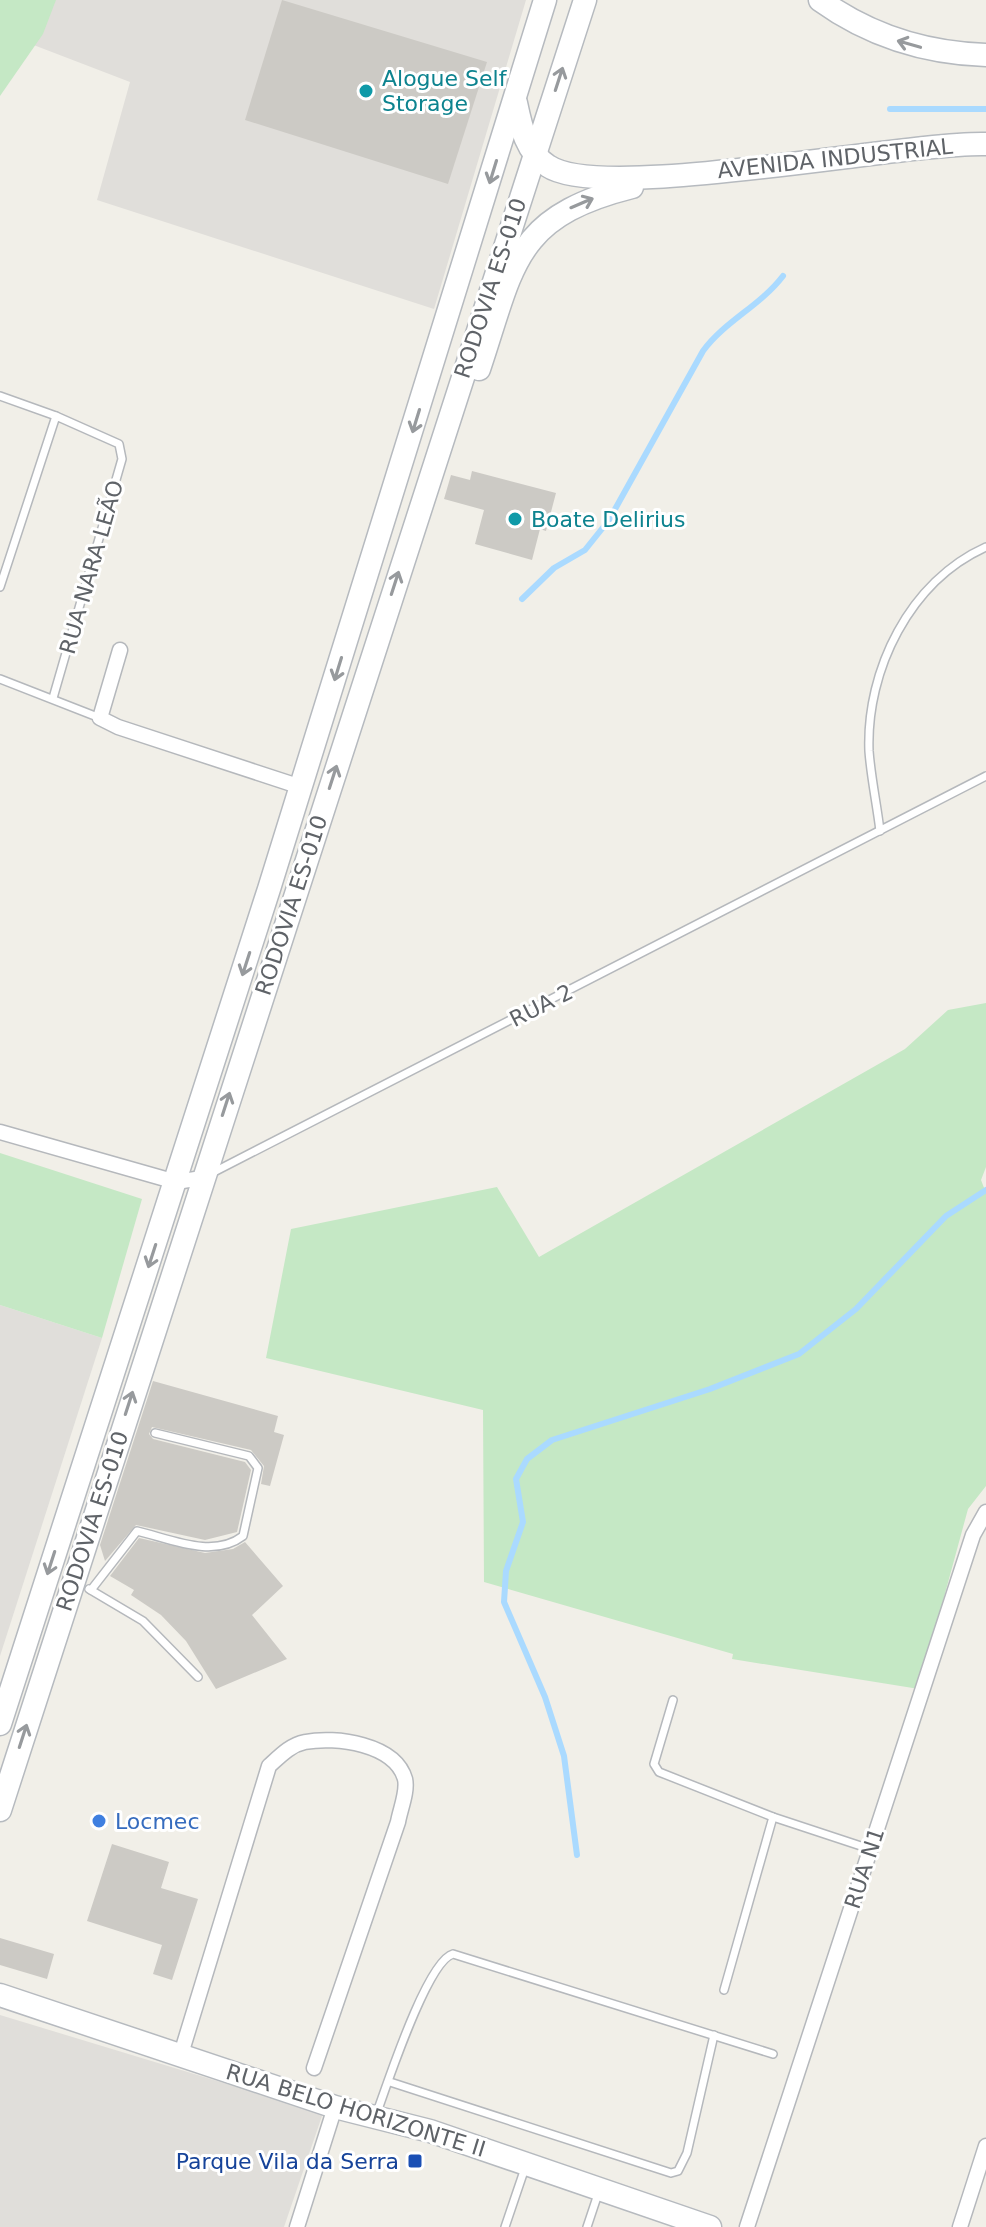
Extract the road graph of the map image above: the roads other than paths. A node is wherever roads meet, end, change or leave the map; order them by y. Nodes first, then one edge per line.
1 (545, 0) edge
2 (585, 0) edge
3 (820, 0) edge
4 (986, 55) edge
5 (515, 97) junction
6 (986, 144) edge
7 (534, 153) junction
8 (684, 174) junction
9 (0, 396) edge
10 (452, 401) junction
11 (56, 416) junction
12 (986, 547) edge
13 (0, 587) edge
14 (120, 650) dead end
15 (0, 679) edge
16 (53, 698) junction
17 (100, 718) junction
18 (986, 776) edge
19 (301, 787) junction
20 (880, 831) junction
21 (0, 1132) edge
22 (202, 1178) junction
23 (176, 1182) junction
24 (155, 1433) dead end
25 (986, 1512) edge
26 (81, 1587) junction
27 (198, 1677) dead end
28 (673, 1700) dead end
29 (0, 1724) edge
30 (0, 1810) edge
31 (773, 1817) junction
32 (870, 1849) junction
33 (724, 1990) dead end
34 (0, 1995) edge
35 (714, 2035) junction
36 (181, 2054) junction
37 (773, 2054) dead end
38 (314, 2068) dead end
39 (390, 2082) junction
40 (335, 2107) junction
41 (376, 2117) junction
42 (986, 2146) edge
43 (526, 2164) junction
44 (600, 2189) junction
45 (297, 2227) edge
46 (505, 2227) edge
47 (587, 2227) edge
48 (710, 2227) edge
49 (747, 2227) edge
50 (960, 2227) edge

1 - 5 main road, RODOVIA ES-010
7 -> 2 main road, RODOVIA ES-010
4 -> 3 main road
5 - 7 main road
5 -> 19 main road, RODOVIA ES-010
6 - 8 main road, AVENIDA INDUSTRIAL
7 - 8 main road, AVENIDA INDUSTRIAL
7 - 10 main road, RODOVIA ES-010
10 -> 8 main road, AVENIDA INDUSTRIAL
9 - 11 lane, RUA NARA LEÃO
22 -> 10 main road, RODOVIA ES-010
11 - 13 lane
11 - 16 lane, RUA NARA LEÃO
12 - 20 lane
14 - 17 street
15 - 16 lane
16 - 17 lane
17 - 19 street
18 - 20 lane, RUA 2
19 -> 23 main road, RODOVIA ES-010
20 - 22 lane, RUA 2
21 - 23 street
22 - 23 street
26 -> 22 main road, RODOVIA ES-010
23 -> 29 main road, RODOVIA ES-010
24 - 26 lane
25 - 32 street, RUA N1
26 - 27 lane
30 -> 26 main road, RODOVIA ES-010
28 - 31 lane
31 - 32 lane
31 - 33 lane
32 - 49 street, RUA N1
34 - 36 main road, RUA BELO HORIZONTE II
35 - 37 lane
35 - 39 lane
35 - 39 lane
36 - 38 street
36 - 40 main road, RUA BELO HORIZONTE II
39 - 41 lane
40 - 41 main road, RUA BELO HORIZONTE II
40 - 45 street
41 - 43 main road, RUA BELO HORIZONTE II
42 - 50 street
43 - 44 main road, RUA BELO HORIZONTE II
43 - 46 lane
44 - 47 lane
44 - 48 main road, RUA BELO HORIZONTE II

